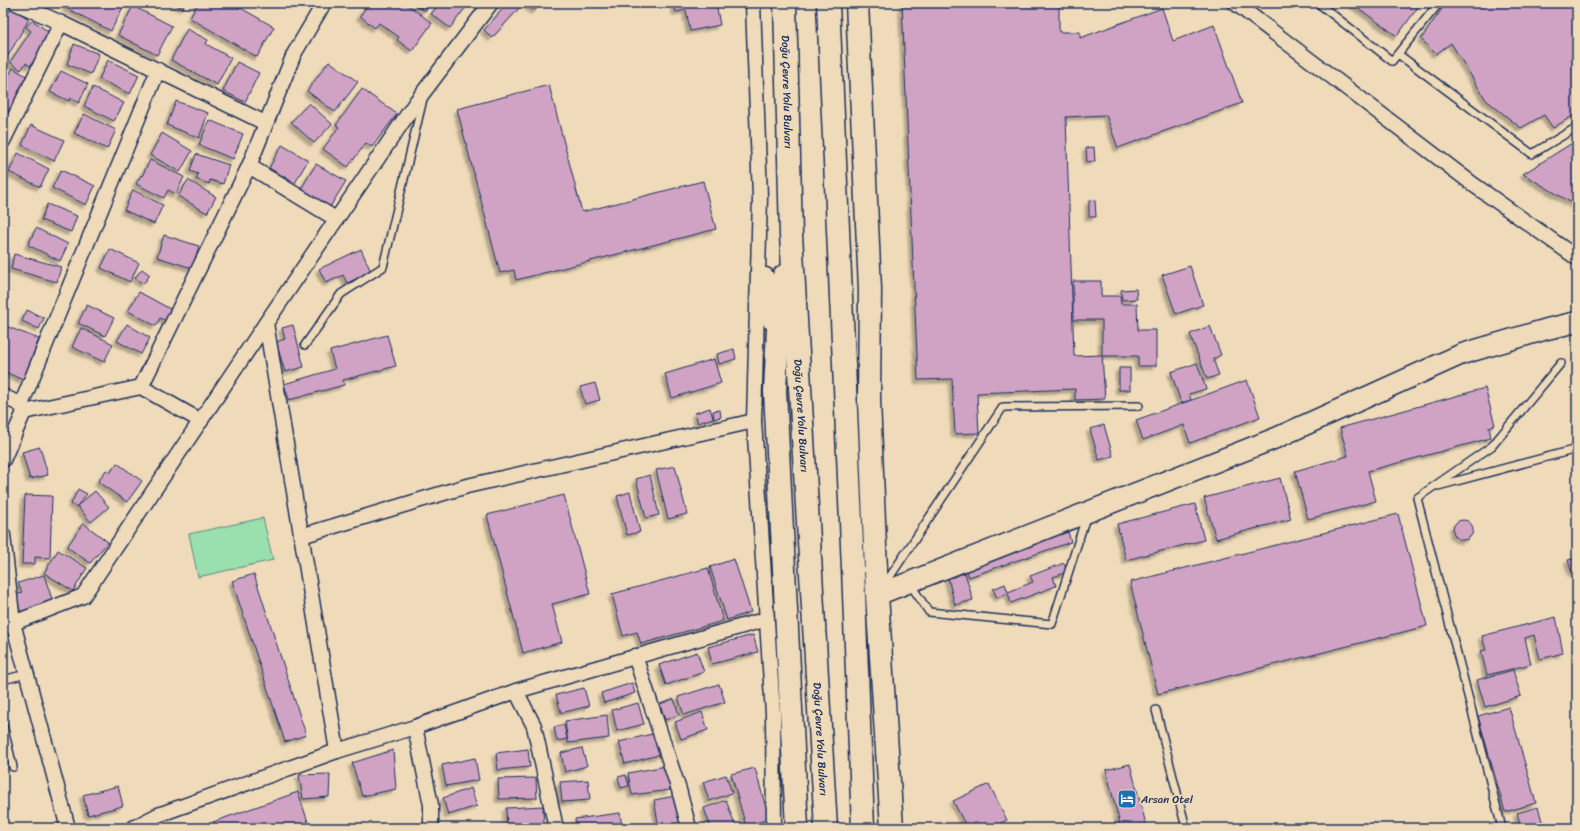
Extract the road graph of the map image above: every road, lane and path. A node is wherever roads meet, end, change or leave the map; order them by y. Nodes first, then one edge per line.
1 (16, 3) edge
2 (491, 3) edge
3 (753, 3) edge
4 (785, 3) edge
5 (828, 3) edge
6 (857, 3) edge
7 (1235, 3) edge
8 (1318, 3) edge
9 (1439, 3) edge
10 (319, 5) edge
11 (61, 23) junction
12 (1398, 54) junction
13 (158, 70) junction
14 (425, 90) junction
15 (266, 124) junction
16 (1577, 127) edge
17 (3, 141) edge
18 (249, 166) junction
19 (760, 197) junction
20 (336, 219) junction
21 (791, 235) junction
22 (1577, 258) edge
23 (1577, 322) edge
24 (266, 323) junction
25 (304, 345) dead end
26 (1561, 363) dead end
27 (141, 387) junction
28 (775, 391) junction
29 (3, 396) edge
30 (1140, 406) dead end
31 (22, 408) junction
32 (201, 421) junction
33 (754, 421) junction
34 (1577, 449) edge
35 (3, 460) edge
36 (1432, 487) junction
37 (1087, 512) junction
38 (3, 535) edge
39 (301, 536) junction
40 (909, 583) junction
41 (877, 596) junction
42 (767, 618) junction
43 (8, 625) edge
44 (636, 656) junction
45 (26, 674) junction
46 (3, 680) edge
47 (516, 691) junction
48 (1156, 710) dead end
49 (3, 725) edge
50 (415, 727) junction
51 (337, 751) junction
52 (13, 767) dead end
53 (68, 828) edge
54 (133, 828) edge
55 (431, 828) edge
56 (556, 828) edge
57 (689, 828) edge
58 (774, 828) edge
59 (797, 828) edge
60 (826, 828) edge
61 (863, 828) edge
62 (892, 828) edge
63 (1186, 828) edge
64 (1502, 828) edge

1 - 11 street
2 - 14 street
3 - 19 street
4 - 21 highway, Doğu Çevre Yolu Bulvarı
5 - 61 highway
6 - 41 highway
7 - 22 street
8 - 12 lane
9 - 12 lane
10 - 15 street
11 - 13 street
11 - 17 street
12 - 16 lane
13 - 15 street
13 - 31 street
14 - 20 street
14 - 25 lane
15 - 18 street
18 - 20 street
18 - 27 street
19 - 28 street
19 - 33 street
20 - 24 street
21 - 28 highway
21 - 60 highway, Doğu Çevre Yolu Bulvarı
23 - 37 main road
24 - 32 street
24 - 39 street
26 - 36 lane
27 - 31 street
27 - 32 street
28 - 59 highway
29 - 31 street
30 - 41 lane
31 - 35 street
32 - 43 street
33 - 39 street
33 - 42 street
34 - 36 lane
36 - 64 lane
37 - 40 main road
37 - 40 lane
38 - 43 street
39 - 51 street
40 - 41 main road
41 - 62 highway
42 - 44 street
42 - 58 street
43 - 45 street
44 - 47 street
44 - 57 street
45 - 46 lane
45 - 53 street
47 - 50 street
47 - 56 street
48 - 63 lane
49 - 52 lane
50 - 51 street
50 - 55 street
51 - 54 street

